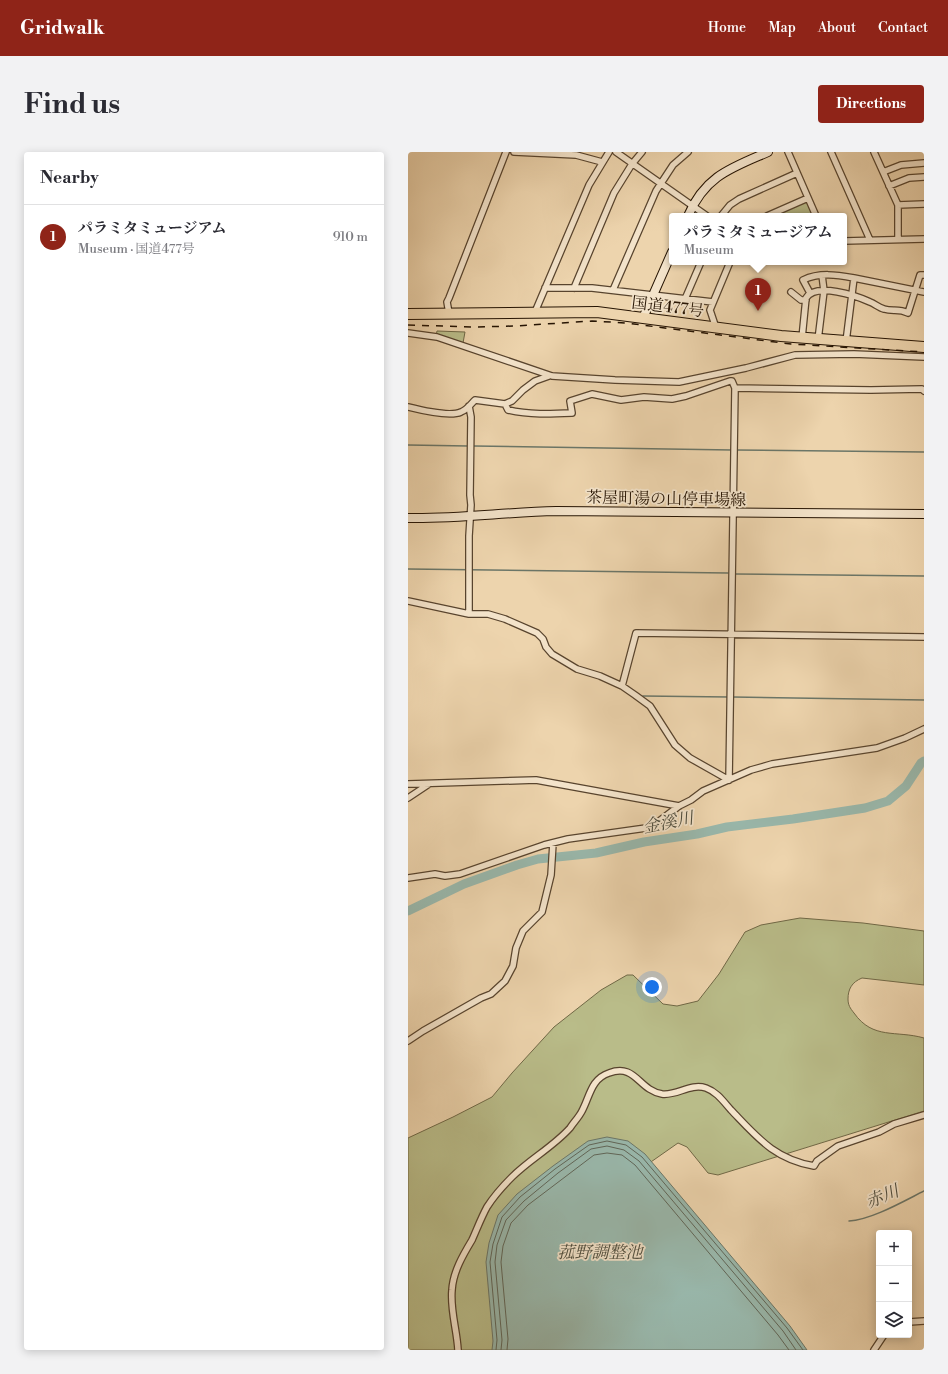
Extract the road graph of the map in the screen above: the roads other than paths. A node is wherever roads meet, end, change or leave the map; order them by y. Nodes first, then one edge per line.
1 (506, 152) edge
2 (514, 152) edge
3 (608, 152) edge
4 (616, 152) edge
5 (642, 152) edge
6 (688, 152) edge
7 (768, 152) edge
8 (788, 152) edge
9 (831, 152) edge
10 (874, 152) edge
11 (602, 162) junction
12 (924, 163) edge
13 (632, 164) junction
14 (883, 172) junction
15 (797, 173) junction
16 (924, 177) edge
17 (660, 183) junction
18 (889, 186) junction
19 (808, 198) junction
20 (924, 204) edge
21 (898, 205) junction
22 (692, 206) junction
23 (689, 213) edge
24 (702, 213) edge
25 (723, 213) edge
26 (773, 213) edge
27 (815, 213) edge
28 (898, 239) junction
29 (924, 239) edge
30 (870, 240) junction
31 (847, 241) edge
32 (669, 259) edge
33 (700, 265) edge
34 (729, 265) edge
35 (822, 275) junction
36 (924, 275) edge
37 (854, 278) junction
38 (545, 288) junction
39 (574, 288) junction
40 (613, 290) junction
41 (824, 290) junction
42 (916, 291) junction
43 (791, 292) dead end
44 (924, 292) edge
45 (810, 294) junction
46 (852, 294) junction
47 (653, 295) junction
48 (685, 299) junction
49 (806, 300) junction
50 (713, 302) junction
51 (535, 312) junction
52 (450, 313) junction
53 (408, 314) edge
54 (644, 318) junction
55 (716, 328) junction
56 (408, 333) edge
57 (802, 338) junction
58 (818, 340) junction
59 (846, 342) junction
60 (924, 347) edge
61 (924, 356) edge
62 (550, 376) junction
63 (735, 388) junction
64 (924, 391) edge
65 (505, 404) junction
66 (469, 406) junction
67 (408, 407) edge
68 (732, 513) junction
69 (924, 514) edge
70 (470, 516) junction
71 (408, 518) edge
72 (408, 601) edge
73 (469, 614) junction
74 (730, 634) junction
75 (924, 637) edge
76 (622, 686) junction
77 (924, 729) edge
78 (728, 780) junction
79 (430, 783) junction
80 (408, 784) edge
81 (408, 798) edge
82 (679, 806) junction
83 (552, 844) junction
84 (408, 878) edge
85 (408, 1041) edge
86 (924, 1114) edge
87 (924, 1321) edge
88 (912, 1322) edge
89 (882, 1338) edge
90 (458, 1350) edge
91 (874, 1350) edge

1 - 52 street
2 - 11 street
3 - 11 street
4 - 13 street
5 - 13 street
6 - 17 street
7 - 22 main road
8 - 15 street
9 - 30 street
10 - 14 street
11 - 38 street
12 - 14 street
13 - 17 street
13 - 39 street
14 - 18 street
15 - 19 street
15 - 25 street
16 - 18 street
17 - 22 street
17 - 40 street
18 - 21 street
19 - 26 street
19 - 27 street
20 - 21 street
21 - 28 street
22 - 23 main road
22 - 24 street
28 - 29 street
28 - 30 street
30 - 31 street
32 - 47 main road
33 - 48 street
34 - 50 street
35 - 37 street
35 - 41 street
35 - 45 street
36 - 42 street
37 - 42 street
37 - 46 street
38 - 39 street
38 - 51 street
39 - 40 street
40 - 47 street
41 - 45 street
41 - 46 street
41 - 58 street
42 - 44 street
42 - 46 street
43 - 49 street
45 - 49 street
46 - 59 street
47 - 48 street
47 - 54 main road
48 - 50 street
49 - 57 street
50 - 55 street
51 - 52 highway, 国道477号
51 - 54 highway, 国道477号
52 - 53 highway, 国道477号
54 - 55 highway, 国道477号
55 - 57 highway, 国道477号
56 - 62 street
57 - 58 highway, 国道477号
58 - 59 highway, 国道477号
59 - 60 highway, 国道477号
61 - 62 street
62 - 65 street
63 - 64 street
63 - 65 street
63 - 68 street
65 - 66 street
66 - 67 street
66 - 70 street
68 - 69 main road, 茶屋町湯の山停車場線
68 - 70 main road, 茶屋町湯の山停車場線
68 - 74 street
70 - 71 main road, 茶屋町湯の山停車場線
70 - 73 street
72 - 73 street
73 - 76 street
74 - 75 street
74 - 76 street
74 - 78 street
76 - 78 street
77 - 78 street
78 - 82 street
79 - 80 street
79 - 81 street
79 - 82 street
82 - 83 street
83 - 84 street
83 - 85 street
86 - 90 street
87 - 88 street
89 - 91 street

